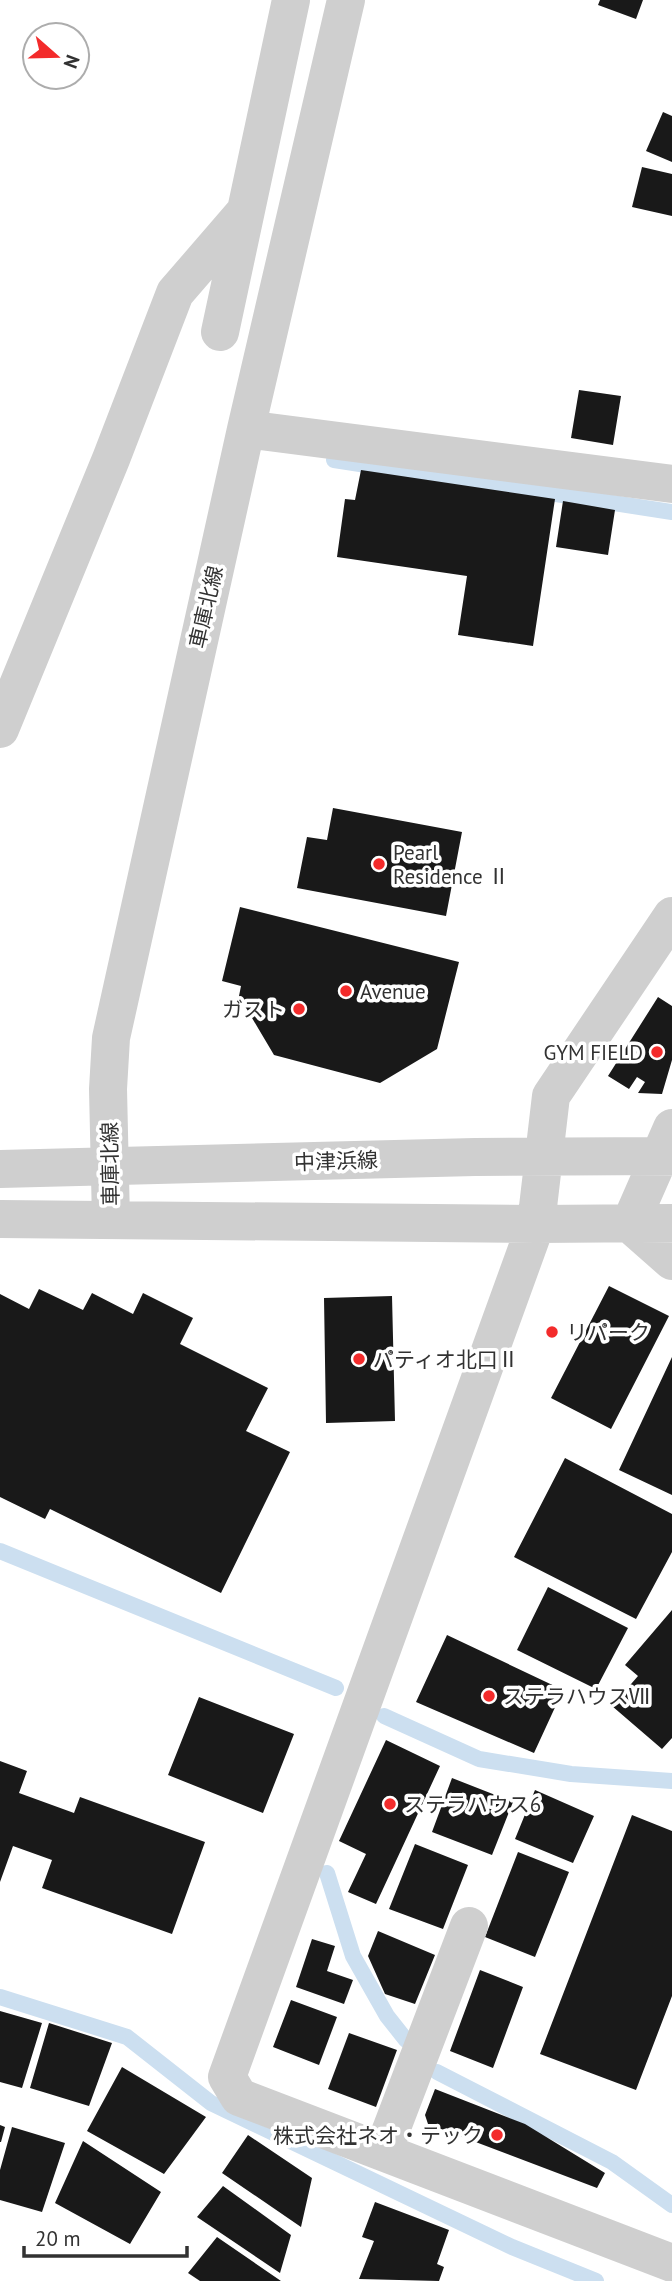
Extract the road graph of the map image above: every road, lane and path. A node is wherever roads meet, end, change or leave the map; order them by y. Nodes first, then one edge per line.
1 (291, 0) edge
2 (346, 0) edge
3 (245, 212) junction
4 (220, 332) dead end
5 (246, 429) junction
6 (672, 484) edge
7 (0, 729) edge
8 (672, 916) edge
9 (668, 1147) edge
10 (542, 1157) junction
11 (110, 1165) junction
12 (0, 1169) edge
13 (0, 1219) edge
14 (111, 1220) junction
15 (672, 1223) edge
16 (536, 1224) junction
17 (630, 1224) junction
18 (672, 1261) edge
19 (469, 1926) dead end
20 (383, 2151) junction
21 (672, 2263) edge

1 - 3 street
2 - 5 street, 車庫北線
3 - 4 street
3 - 7 street
5 - 6 street
5 - 11 street, 車庫北線
8 - 10 street
9 - 10 street, 中津浜線
9 - 17 street
10 - 11 street, 中津浜線
10 - 16 street
11 - 12 street, 中津浜線
11 - 14 street, 車庫北線
13 - 14 street
14 - 16 street
15 - 17 street
16 - 17 street
16 - 20 street
17 - 18 street
19 - 20 street
20 - 21 street

